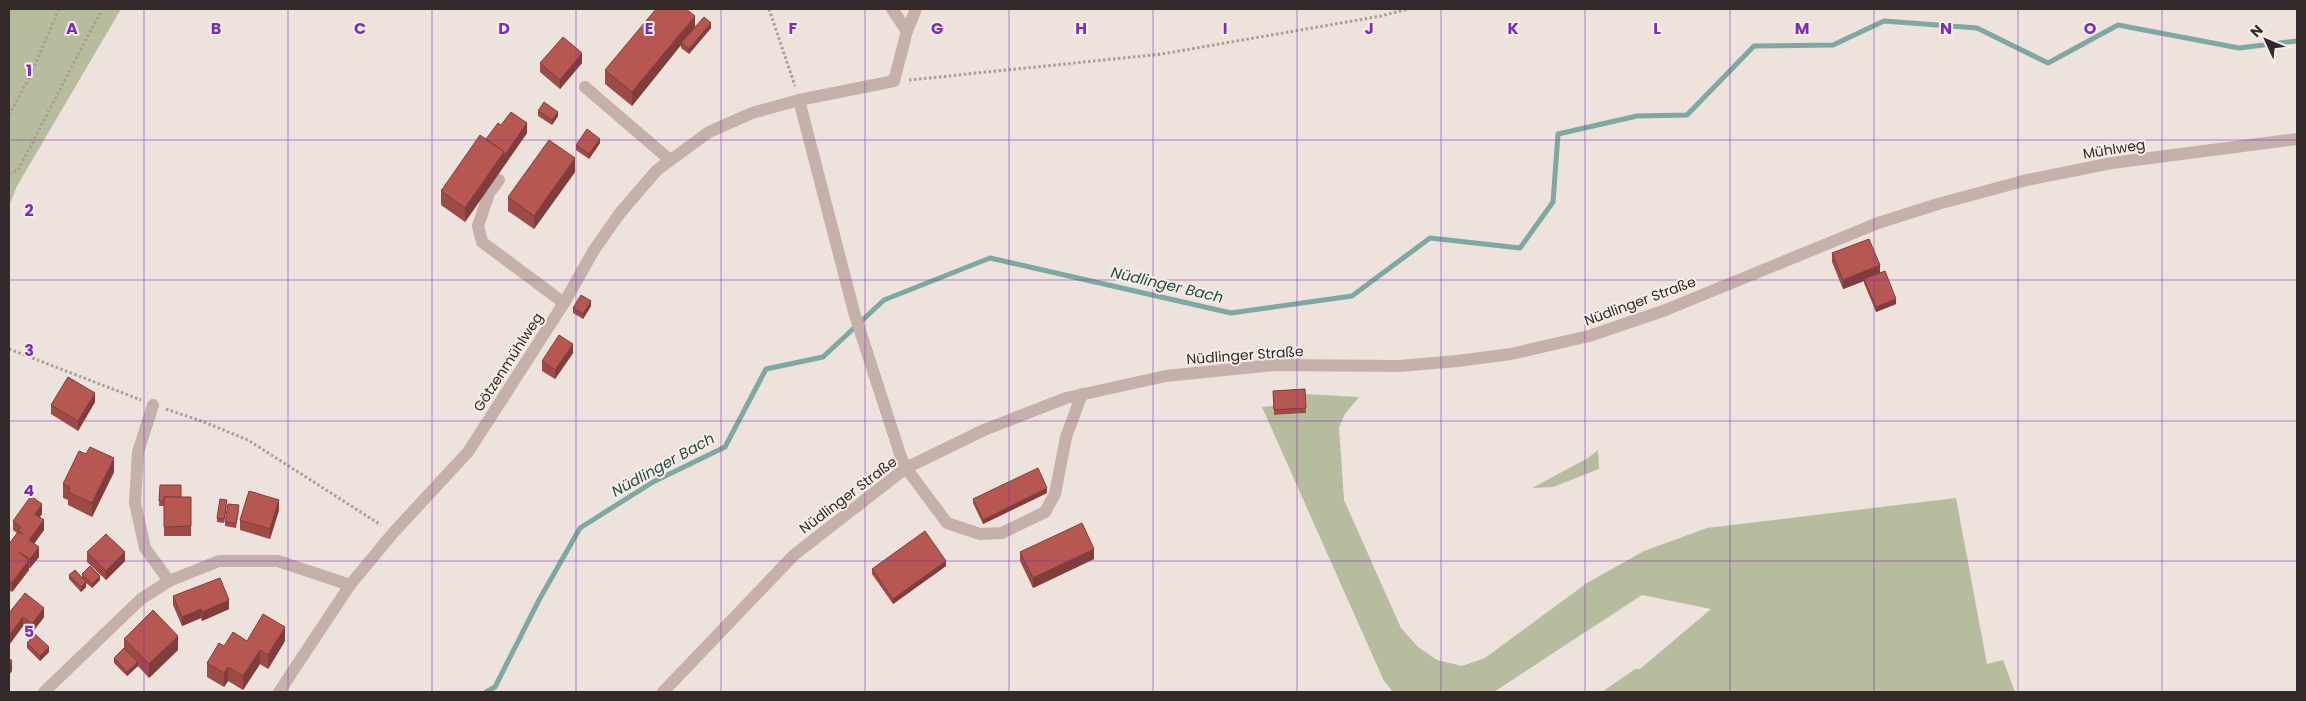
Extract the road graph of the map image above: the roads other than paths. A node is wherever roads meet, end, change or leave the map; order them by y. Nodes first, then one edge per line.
1 (892, 9) edge
2 (916, 9) edge
3 (907, 31) junction
4 (585, 87) dead end
5 (799, 100) junction
6 (2297, 139) edge
7 (670, 160) junction
8 (500, 180) dead end
9 (1938, 204) joint
10 (564, 303) junction
11 (1082, 394) junction
12 (153, 405) road end
13 (906, 468) junction
14 (169, 581) junction
15 (350, 585) junction
16 (44, 692) edge
17 (279, 692) edge
18 (663, 692) edge

1 - 3 street
2 - 3 street
3 - 5 street, Götzenmühlweg
4 - 7 street
5 - 7 street, Götzenmühlweg
5 - 13 street
6 - 9 street, Mühlweg
7 - 10 street, Götzenmühlweg
8 - 10 street
9 - 11 street, Nüdlinger Straße
10 - 15 street, Götzenmühlweg
11 - 13 street, Nüdlinger Straße
11 - 13 street
12 - 14 street
13 - 18 street, Nüdlinger Straße
14 - 15 street
14 - 16 street
15 - 17 street, Götzenmühlweg

